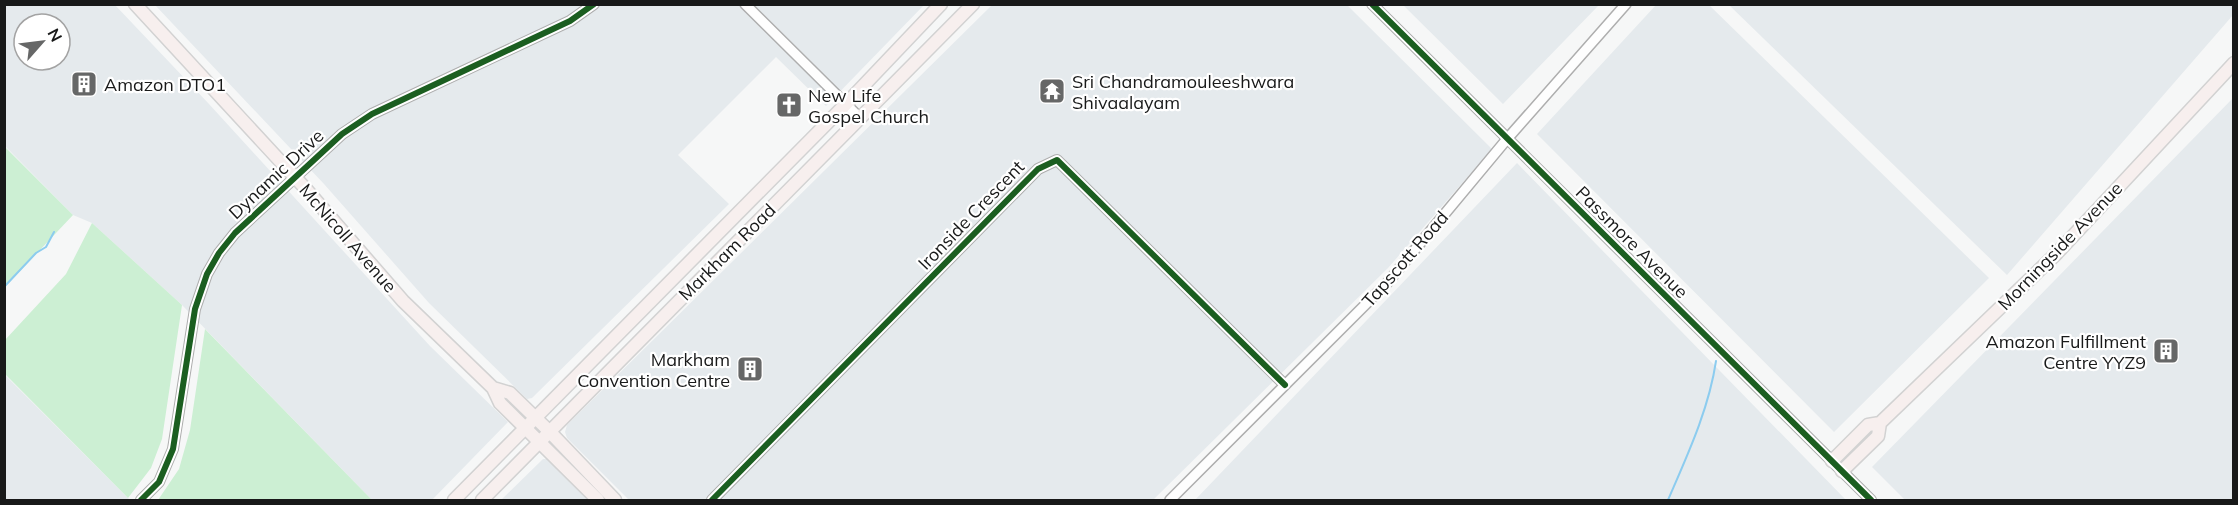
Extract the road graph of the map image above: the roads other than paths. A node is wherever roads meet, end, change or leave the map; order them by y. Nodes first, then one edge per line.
1 (135, 4) edge
2 (594, 4) edge
3 (745, 4) edge
4 (941, 4) edge
5 (973, 4) edge
6 (1372, 4) edge
7 (1626, 4) edge
8 (2234, 63) edge
9 (846, 104) junction
10 (860, 118) junction
11 (1508, 139) junction
12 (296, 178) junction
13 (1285, 385) junction
14 (493, 388) junction
15 (535, 418) junction
16 (1880, 423) junction
17 (525, 428) junction
18 (549, 431) junction
19 (539, 442) junction
20 (1832, 461) junction
21 (1842, 471) junction
22 (141, 501) edge
23 (454, 501) edge
24 (482, 501) edge
25 (598, 501) edge
26 (615, 501) edge
27 (711, 501) edge
28 (1170, 501) edge
29 (1871, 501) edge

1 - 12 main road, McNicoll Avenue
2 - 12 street, Dynamic Drive
3 - 9 street
4 - 9 main road, Markham Road
5 - 10 main road, Markham Road
6 - 11 street, Passmore Avenue
7 - 11 street, Tapscott Road
8 - 16 main road, Morningside Avenue
9 - 10 street
9 - 15 main road, Markham Road
10 - 18 main road, Markham Road
11 - 13 street, Tapscott Road
11 - 20 street, Passmore Avenue
12 - 14 main road, McNicoll Avenue
12 - 22 street, Dynamic Drive
13 - 27 street, Ironside Crescent
13 - 28 street, Tapscott Road
14 - 15 main road, McNicoll Avenue
14 - 17 main road, McNicoll Avenue
15 - 17 main road, Markham Road
15 - 18 main road, McNicoll Avenue
16 - 20 main road, Morningside Avenue
16 - 21 main road, Morningside Avenue
17 - 19 main road, McNicoll Avenue
17 - 23 main road, Markham Road
18 - 19 main road, Markham Road
18 - 26 main road, McNicoll Avenue
19 - 24 main road, Markham Road
19 - 25 main road, McNicoll Avenue
20 - 21 street, Passmore Avenue
21 - 29 street, Passmore Avenue

